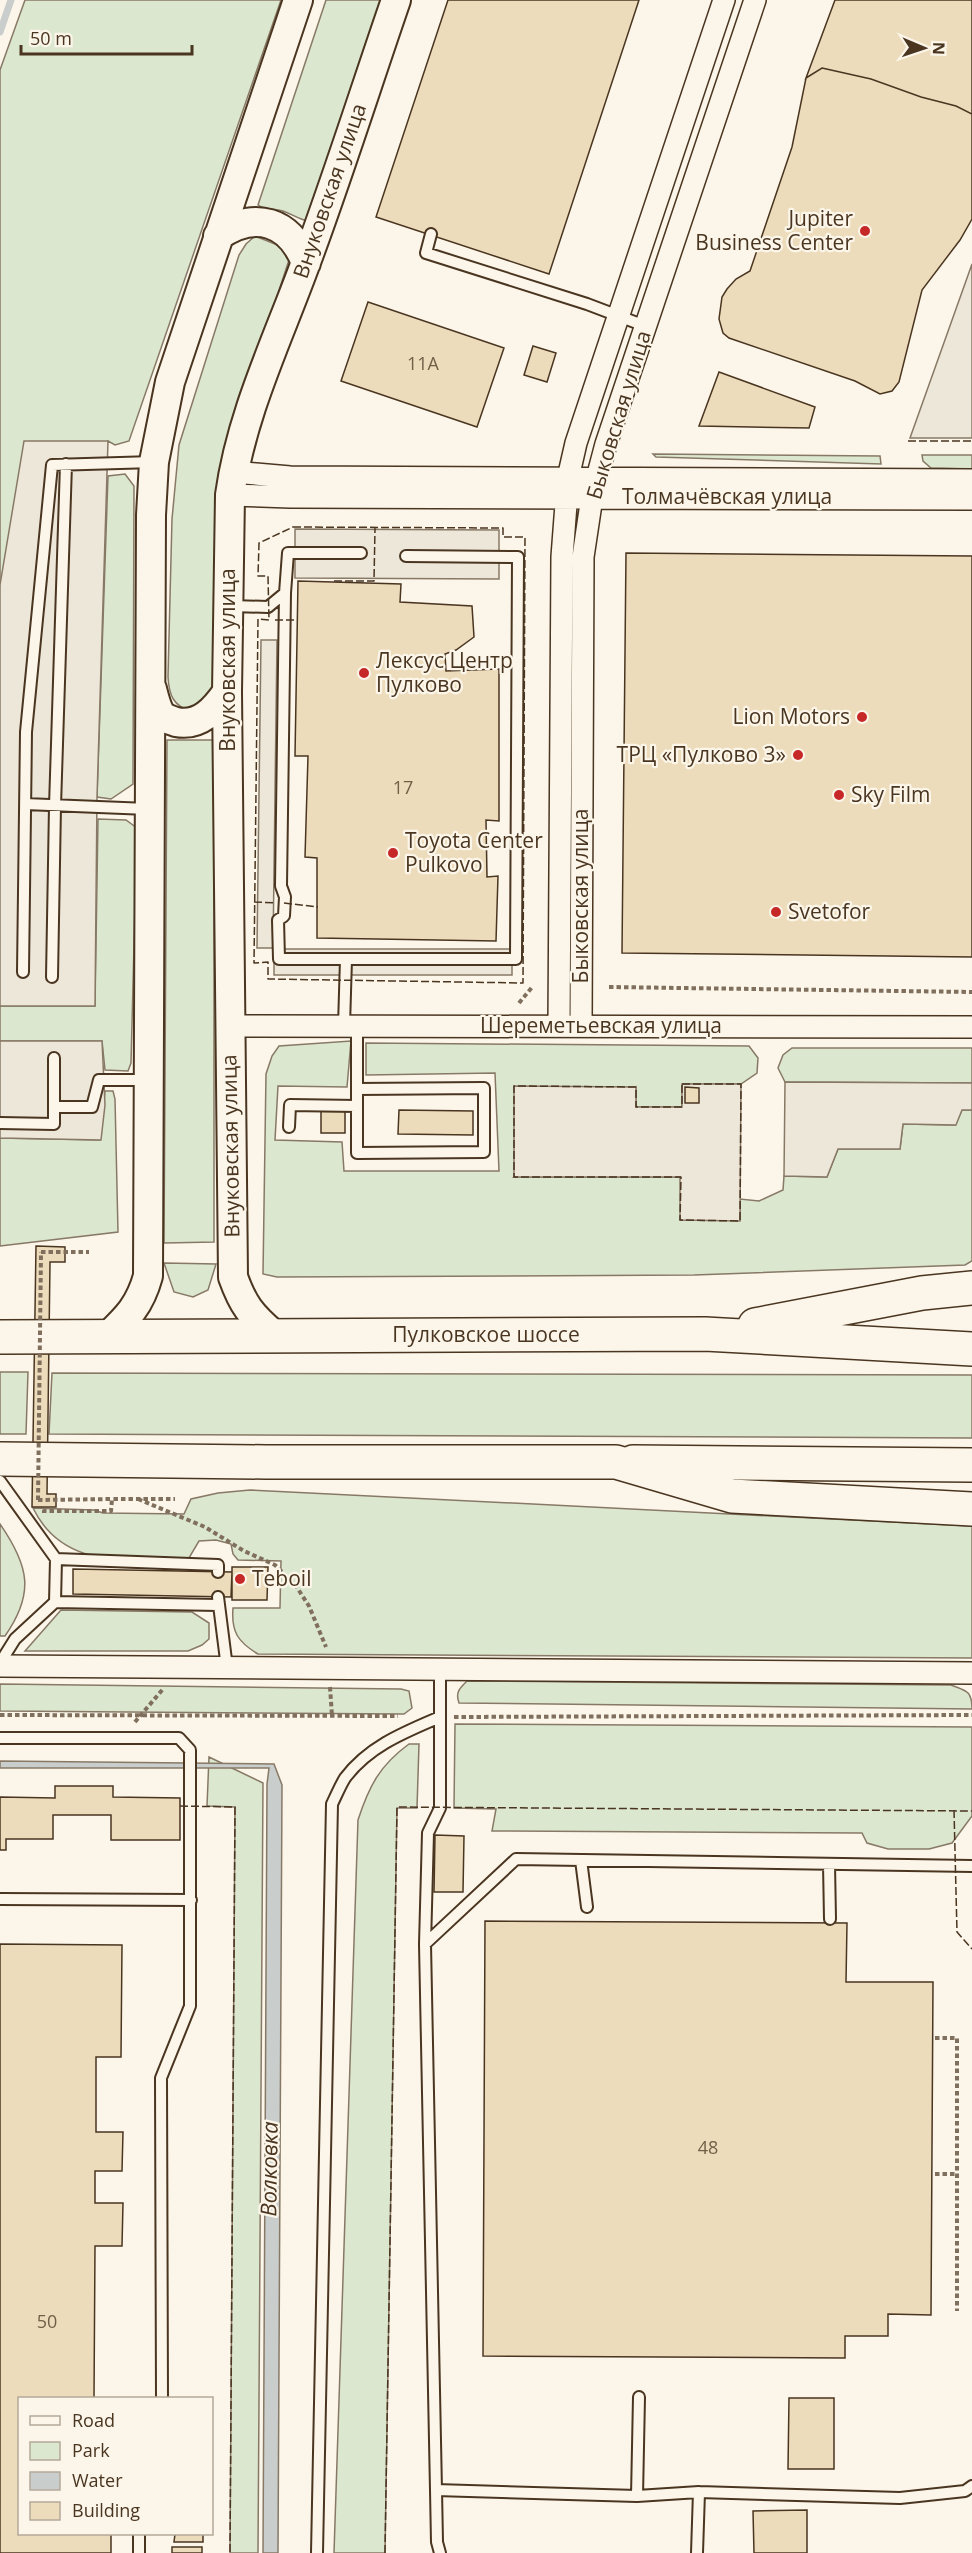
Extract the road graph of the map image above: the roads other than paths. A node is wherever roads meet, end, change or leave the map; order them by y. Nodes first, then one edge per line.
1 (298, 0) edge
2 (396, 0) edge
3 (724, 0) edge
4 (755, 0) edge
5 (430, 234) dead end
6 (219, 236) junction
7 (306, 263) junction
8 (618, 317) junction
9 (645, 327) junction
10 (154, 462) junction
11 (66, 464) junction
12 (972, 480) edge
13 (232, 483) junction
14 (567, 488) junction
15 (594, 488) junction
16 (901, 489) junction
17 (972, 499) edge
18 (361, 553) dead end
19 (406, 555) dead end
20 (285, 593) junction
21 (227, 606) junction
22 (152, 687) junction
23 (227, 692) junction
24 (25, 804) junction
25 (55, 806) junction
26 (151, 809) junction
27 (346, 959) junction
28 (23, 972) dead end
29 (52, 977) dead end
30 (230, 1026) junction
31 (350, 1026) junction
32 (560, 1026) junction
33 (581, 1026) junction
34 (972, 1027) edge
35 (54, 1058) dead end
36 (148, 1080) junction
37 (357, 1089) junction
38 (357, 1106) junction
39 (54, 1107) junction
40 (0, 1124) edge
41 (289, 1127) dead end
42 (972, 1288) edge
43 (273, 1334) junction
44 (705, 1334) junction
45 (0, 1337) edge
46 (107, 1337) junction
47 (972, 1349) edge
48 (0, 1459) edge
49 (616, 1462) junction
50 (972, 1465) edge
51 (0, 1481) edge
52 (972, 1509) edge
53 (56, 1559) junction
54 (218, 1572) dead end
55 (55, 1602) junction
56 (0, 1665) edge
57 (227, 1668) junction
58 (441, 1669) junction
59 (972, 1673) edge
60 (440, 1717) junction
61 (0, 1738) edge
62 (581, 1860) junction
63 (829, 1864) junction
64 (972, 1866) edge
65 (0, 1899) edge
66 (191, 1900) junction
67 (587, 1907) dead end
68 (830, 1919) dead end
69 (425, 1944) junction
70 (162, 2397) edge
71 (639, 2397) dead end
72 (972, 2486) edge
73 (436, 2490) junction
74 (699, 2492) junction
75 (637, 2496) junction
76 (139, 2535) edge
77 (139, 2553) edge
78 (317, 2553) edge
79 (440, 2553) edge
80 (697, 2553) edge

1 - 6 street
2 - 7 street, Внуковская улица
3 - 8 street, Быковская улица
4 - 9 street, Быковская улица
5 - 8 lane
6 - 7 street
6 - 10 street
7 - 13 street, Внуковская улица
8 - 9 lane
8 - 14 street, Быковская улица
9 - 15 street, Быковская улица
10 - 11 lane
10 - 22 street
11 - 24 lane
11 - 25 lane
12 - 16 street, Толмачёвская улица
13 - 14 street, Толмачёвская улица
13 - 21 street, Внуковская улица
14 - 15 street, Толмачёвская улица
14 - 32 street, Быковская улица
15 - 16 street, Толмачёвская улица
15 - 33 street, Быковская улица
16 - 17 street, Толмачёвская улица
18 - 20 lane
19 - 27 lane
20 - 21 lane
20 - 27 lane
21 - 23 street, Внуковская улица
22 - 23 street
22 - 26 street
23 - 30 street, Внуковская улица
24 - 25 lane
24 - 28 lane
25 - 26 lane
25 - 29 lane
26 - 36 street
27 - 31 lane
30 - 31 street, Шереметьевская улица
30 - 43 street, Внуковская улица
31 - 32 street, Шереметьевская улица
31 - 37 lane
32 - 33 street, Шереметьевская улица
33 - 34 street, Шереметьевская улица
35 - 39 lane
36 - 39 lane
36 - 46 street
37 - 38 lane
37 - 38 lane
38 - 41 lane
39 - 40 lane
42 - 44 main road
43 - 44 main road, Пулковское шоссе
43 - 46 main road, Пулковское шоссе
44 - 47 main road, Пулковское шоссе
45 - 46 main road, Пулковское шоссе
48 - 49 main road
49 - 50 main road
49 - 52 main road
51 - 53 lane
53 - 54 lane
53 - 55 lane
55 - 56 lane
55 - 57 lane
56 - 57 street
57 - 58 street
58 - 59 street
58 - 60 lane
60 - 69 lane
60 - 78 lane
61 - 66 lane
62 - 63 lane
62 - 67 lane
62 - 69 lane
63 - 64 lane
63 - 68 lane
65 - 66 lane
66 - 70 lane
69 - 73 lane
71 - 75 lane
72 - 74 lane
73 - 75 lane
73 - 79 lane
74 - 75 lane
74 - 80 lane
76 - 77 lane

